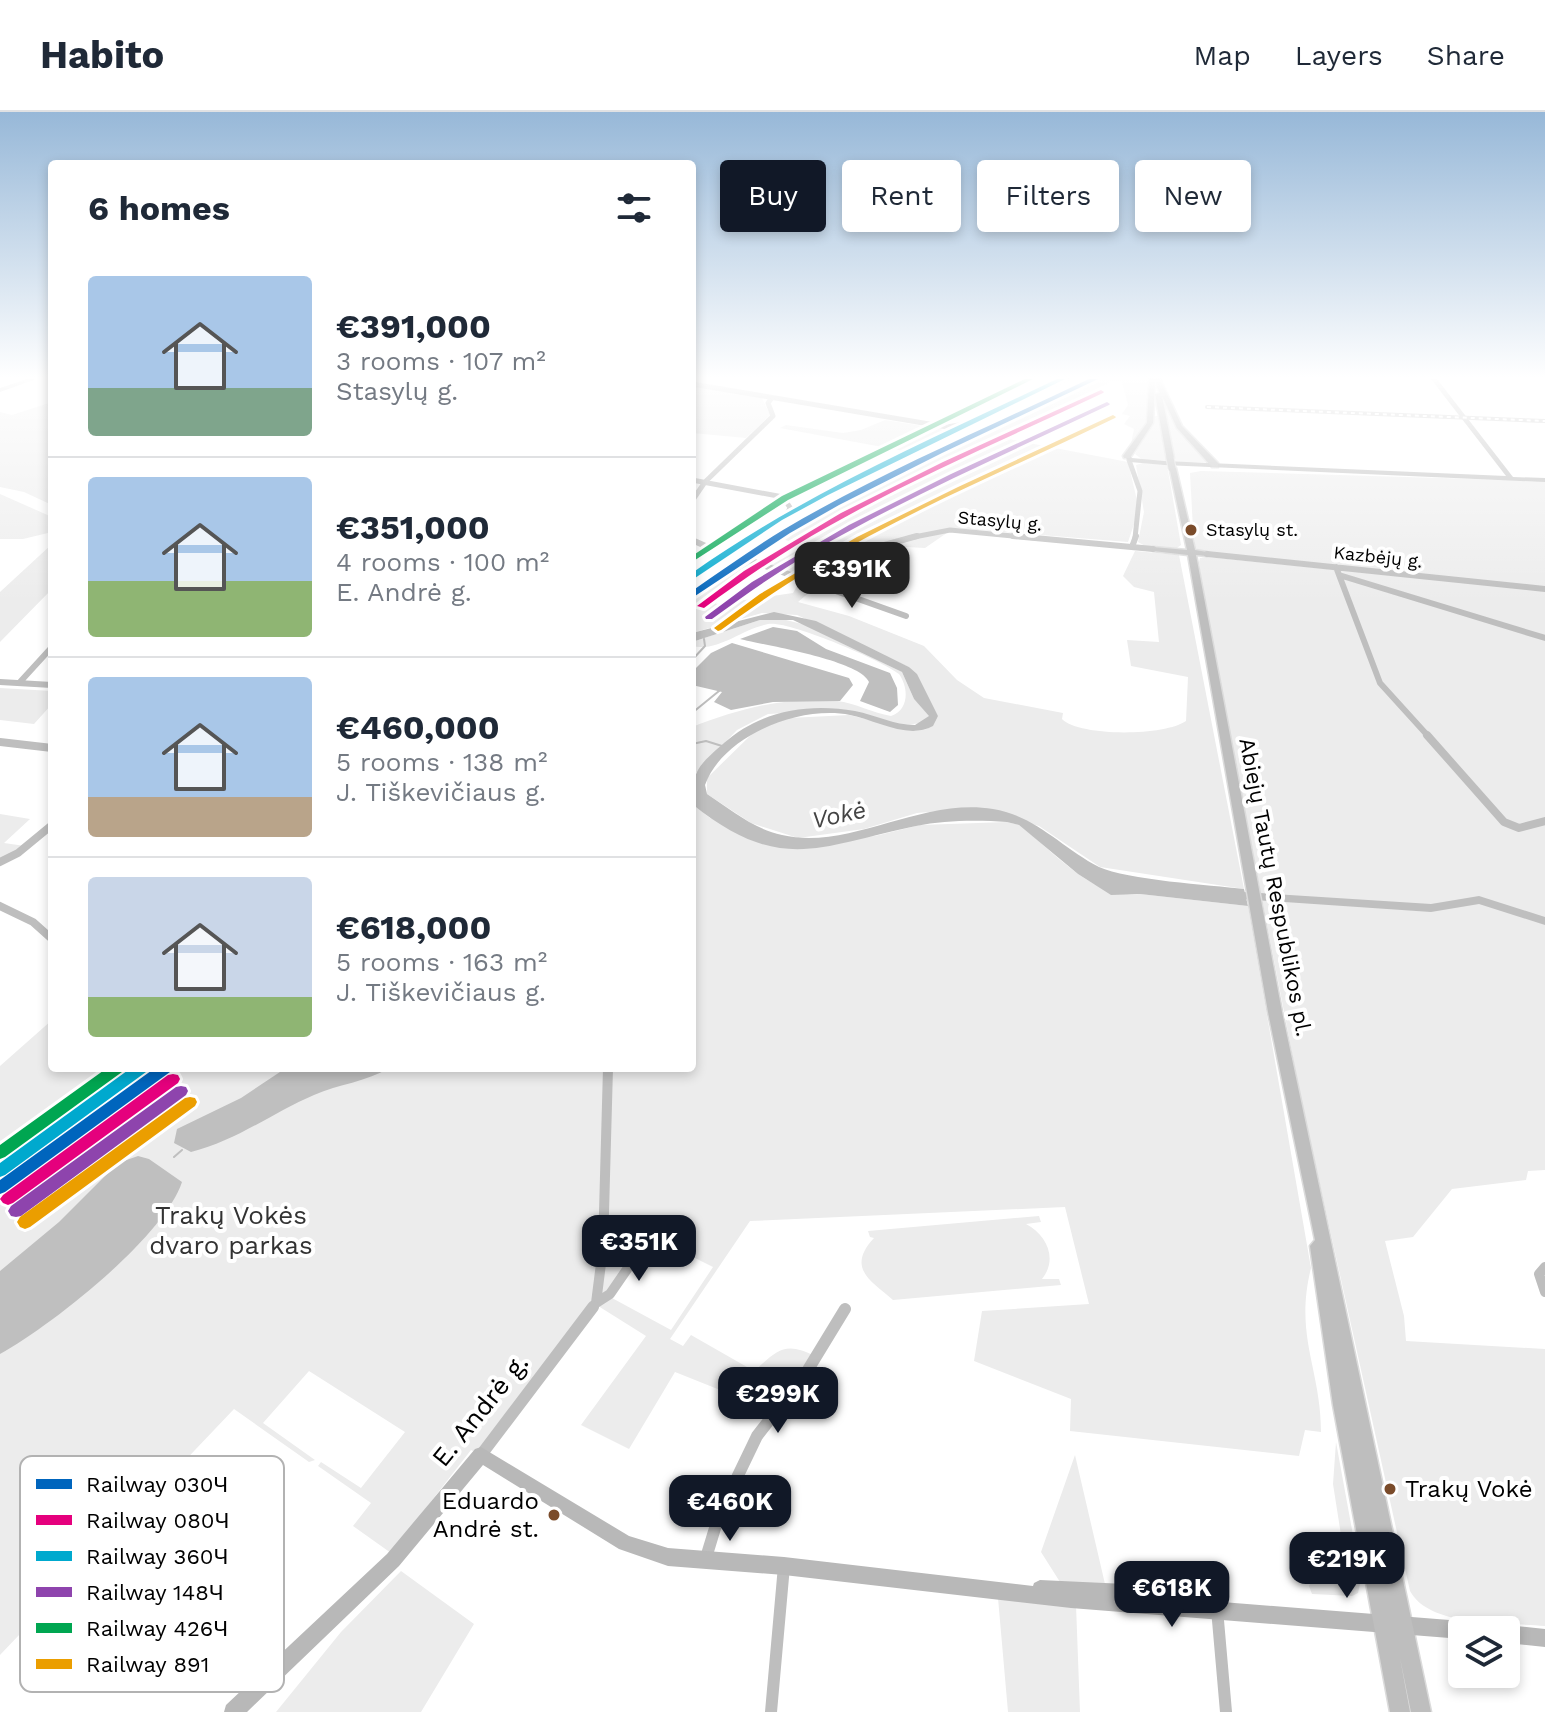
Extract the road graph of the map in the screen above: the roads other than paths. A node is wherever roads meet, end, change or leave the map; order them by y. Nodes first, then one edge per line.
1 (734, 454) edge
2 (1136, 454) edge
3 (1169, 454) edge
4 (1204, 454) edge
5 (1492, 454) edge
6 (1133, 460) junction
7 (1215, 465) junction
8 (1511, 478) junction
9 (1545, 480) edge
10 (696, 481) edge
11 (705, 482) junction
12 (696, 495) edge
13 (790, 508) dead end
14 (696, 542) edge
15 (1132, 547) junction
16 (710, 548) dead end
17 (1153, 549) joint
18 (1187, 552) junction
19 (1207, 554) joint
20 (746, 559) dead end
21 (813, 570) junction
22 (1338, 571) junction
23 (789, 573) junction
24 (807, 578) junction
25 (1545, 589) edge
26 (906, 616) dead end
27 (1545, 638) edge
28 (48, 651) edge
29 (0, 682) edge
30 (20, 682) junction
31 (48, 685) edge
32 (0, 742) edge
33 (48, 748) edge
34 (1545, 821) edge
35 (48, 828) edge
36 (0, 862) edge
37 (0, 906) edge
38 (48, 935) edge
39 (608, 1072) edge
40 (1305, 1156) junction
41 (603, 1248) junction
42 (1545, 1267) edge
43 (1545, 1292) edge
44 (596, 1303) junction
45 (845, 1309) dead end
46 (481, 1455) junction
47 (705, 1562) junction
48 (784, 1566) junction
49 (1217, 1608) junction
50 (1382, 1623) junction
51 (1404, 1625) junction
52 (1448, 1629) edge
53 (1520, 1635) edge
54 (1545, 1638) edge
55 (284, 1664) edge
56 (254, 1692) edge
57 (233, 1712) edge
58 (771, 1712) edge
59 (1226, 1712) edge
60 (1400, 1712) edge
61 (1421, 1712) edge

1 - 11 street
2 - 6 highway
3 - 18 highway, Abiejų Tautų Respublikos pl., bridge
4 - 7 highway
5 - 8 main road
6 - 7 main road
6 - 15 street
7 - 8 main road
8 - 9 main road
10 - 11 street
11 - 12 street
11 - 13 street
14 - 16 street
15 - 17 street, Stasylų g.
15 - 21 street, Stasylų g.
17 - 18 highway
18 - 19 highway
18 - 40 highway, Abiejų Tautų Respublikos pl.
19 - 22 street, Kazbėjų g.
20 - 23 street
21 - 23 street, Stasylų g.
21 - 24 street
22 - 25 street, Kazbėjų g.
22 - 27 street
22 - 34 street
23 - 24 street
24 - 26 street
28 - 30 street
29 - 30 street
30 - 31 street
32 - 33 street
35 - 36 street
37 - 38 street
39 - 41 street, E. Andrė g.
40 - 50 highway, Abiejų Tautų Respublikos pl.
40 - 51 highway, Abiejų Tautų Respublikos pl.
41 - 44 street, E. Andrė g.
41 - 44 street
42 - 43 street
44 - 46 street, E. Andrė g.
45 - 47 street
46 - 47 main road
46 - 55 main road, E. Andrė g.
47 - 48 main road
48 - 49 main road
48 - 58 street
49 - 50 main road
49 - 59 street
50 - 51 main road
50 - 60 highway, Abiejų Tautų Respublikos pl.
51 - 52 main road
51 - 61 highway, Abiejų Tautų Respublikos pl.
53 - 54 main road
56 - 57 main road, E. Andrė g.

